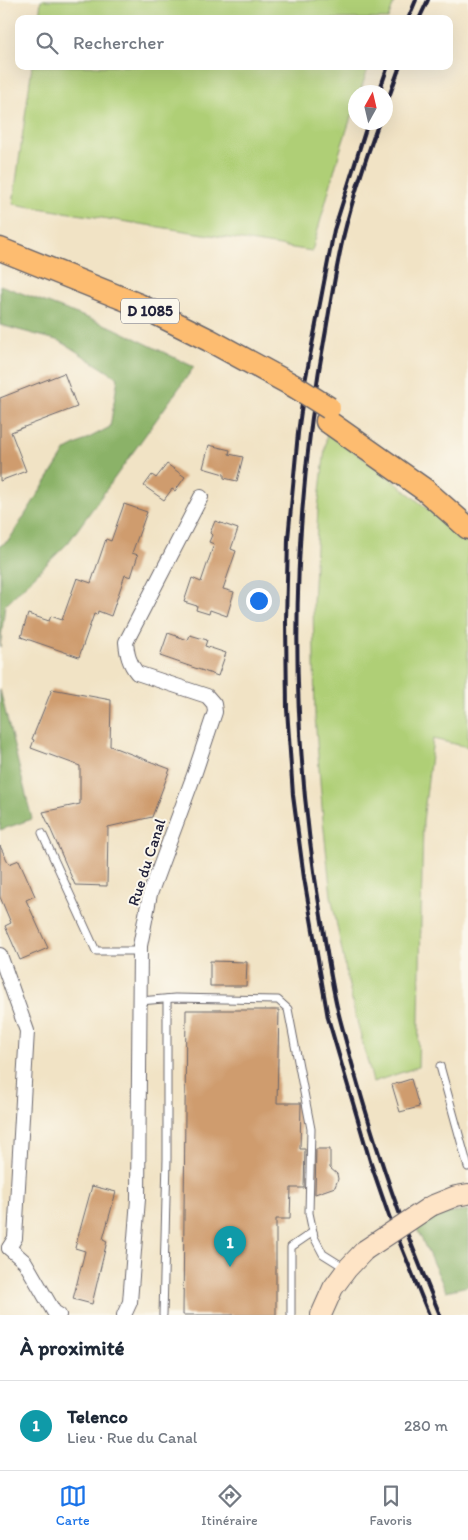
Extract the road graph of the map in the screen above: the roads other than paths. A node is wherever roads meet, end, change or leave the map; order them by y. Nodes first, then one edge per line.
1 (0, 249) edge
2 (0, 263) edge
3 (293, 393) junction
4 (328, 415) junction
5 (432, 481) junction
6 (201, 497) dead end
7 (468, 508) edge
8 (468, 512) edge
9 (468, 528) edge
10 (42, 833) dead end
11 (140, 951) junction
12 (0, 955) edge
13 (166, 999) junction
14 (140, 1001) junction
15 (440, 1066) dead end
16 (468, 1167) edge
17 (468, 1194) edge
18 (313, 1232) junction
19 (5, 1247) edge
20 (347, 1269) junction
21 (59, 1315) edge
22 (124, 1315) edge
23 (163, 1315) edge
24 (291, 1315) edge
25 (321, 1315) edge

1 - 3 main road, D 1085
2 - 3 main road, D 1085
3 - 4 main road, D 1085, bridge
4 - 5 main road, D 1085
4 - 9 main road, D 1085
5 - 7 main road
5 - 8 main road, D 1085
6 - 11 street, Rue du Canal
10 - 11 lane
11 - 14 street, Rue du Canal
12 - 19 street
13 - 14 lane
13 - 18 lane
13 - 23 lane
14 - 22 street, Rue du Canal
15 - 16 lane
17 - 20 street, bridge
18 - 20 lane
18 - 24 lane
19 - 21 street
20 - 25 street

